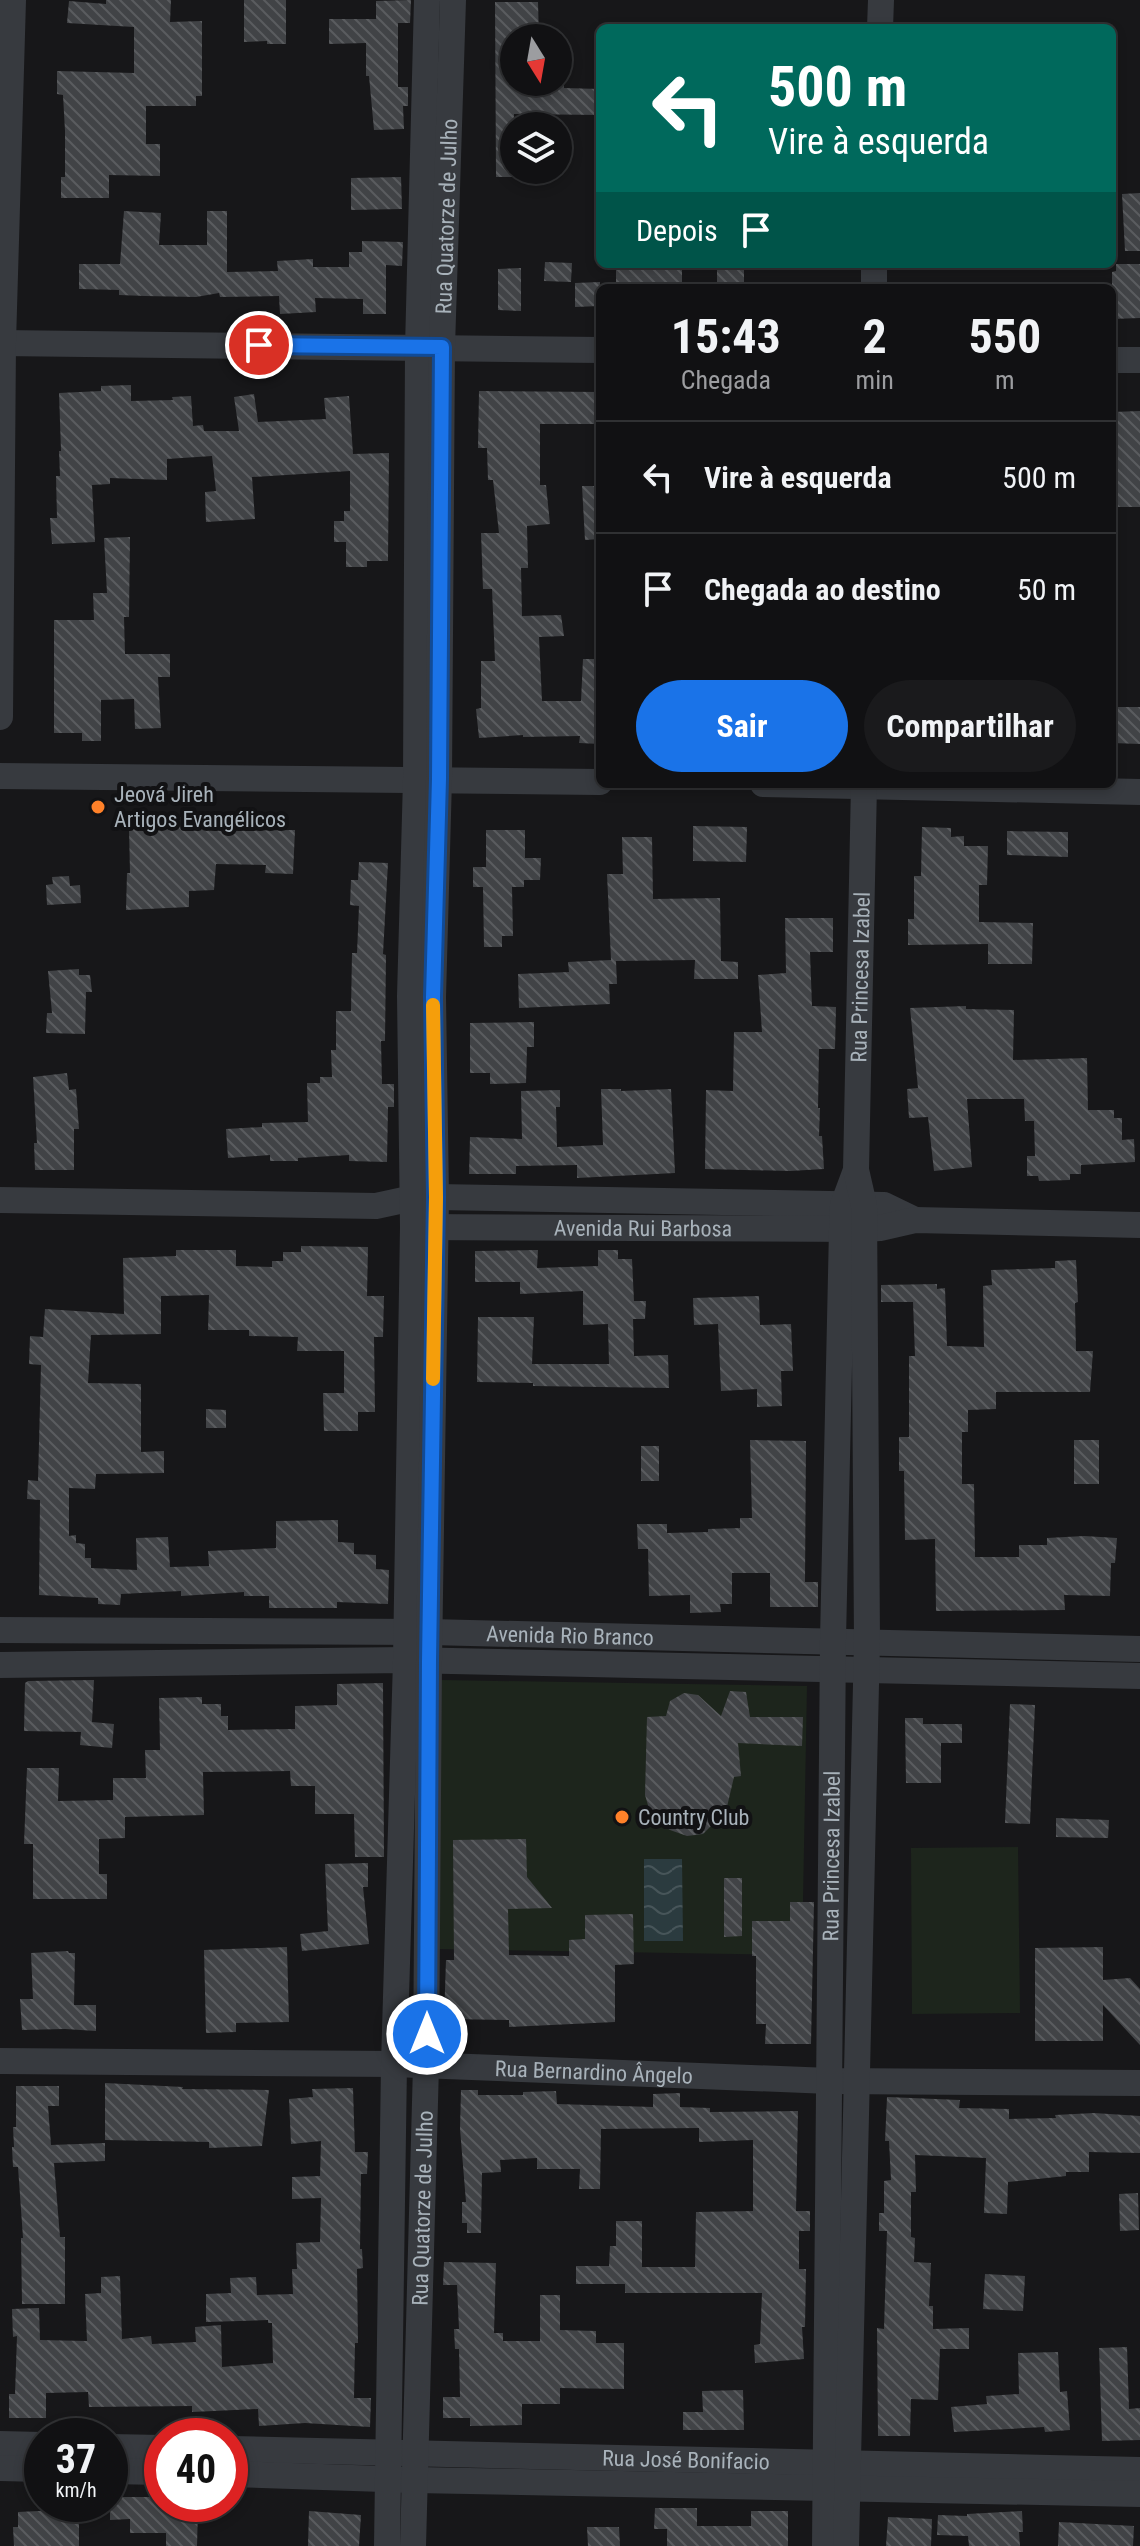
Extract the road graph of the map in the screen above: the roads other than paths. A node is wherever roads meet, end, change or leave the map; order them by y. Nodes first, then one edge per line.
1 (13, 0) edge
2 (427, 0) edge
3 (453, 0) edge
4 (881, 0) edge
5 (880, 24) edge
6 (436, 130) junction
7 (2, 343) edge
8 (430, 347) junction
9 (596, 350) edge
10 (1116, 360) edge
11 (1140, 360) edge
12 (0, 717) edge
13 (0, 776) edge
14 (428, 779) junction
15 (596, 782) edge
16 (864, 788) edge
17 (982, 788) edge
18 (1140, 792) edge
19 (424, 1198) junction
20 (0, 1200) edge
21 (376, 1206) junction
22 (853, 1217) junction
23 (1140, 1225) edge
24 (424, 1227) junction
25 (0, 1630) edge
26 (418, 1632) junction
27 (535, 1634) junction
28 (733, 1638) junction
29 (833, 1640) junction
30 (867, 1641) junction
31 (1140, 1649) edge
32 (417, 1660) junction
33 (536, 1663) junction
34 (0, 1665) edge
35 (732, 1666) junction
36 (833, 1668) junction
37 (865, 1668) junction
38 (1140, 1676) edge
39 (401, 1804) junction
40 (428, 1804) junction
41 (398, 1905) junction
42 (427, 1909) junction
43 (0, 2061) edge
44 (394, 2064) junction
45 (426, 2065) junction
46 (857, 2080) junction
47 (830, 2081) junction
48 (1140, 2083) edge
49 (391, 2189) junction
50 (423, 2191) junction
51 (389, 2331) junction
52 (418, 2334) junction
53 (0, 2444) edge
54 (24, 2445) edge
55 (248, 2449) edge
56 (387, 2452) junction
57 (415, 2452) junction
58 (0, 2468) edge
59 (24, 2469) edge
60 (1140, 2470) edge
61 (248, 2475) edge
62 (837, 2475) junction
63 (401, 2480) junction
64 (1140, 2494) edge
65 (387, 2546) edge
66 (413, 2546) edge
67 (825, 2546) edge
68 (846, 2546) edge

1 - 7 street
2 - 6 street, Rua Quatorze de Julho
3 - 6 street, Rua Quatorze de Julho
4 - 5 street
6 - 8 street, Rua Quatorze de Julho
7 - 8 street
7 - 12 street
8 - 9 street
8 - 14 street, Rua Quatorze de Julho
10 - 11 street
13 - 14 street
14 - 15 street
14 - 19 street, Rua Quatorze de Julho
16 - 22 street, Rua Princesa Izabel
17 - 18 street
19 - 21 street, Avenida Rui Barbosa
19 - 22 street, Avenida Rui Barbosa
19 - 24 street, Rua Quatorze de Julho
20 - 21 street, Avenida Rui Barbosa
21 - 24 street, Avenida Rui Barbosa
22 - 23 street, Avenida Rui Barbosa
22 - 24 street, Avenida Rui Barbosa
22 - 29 street, Rua Princesa Izabel
22 - 30 street, Rua Princesa Izabel
24 - 26 street, Rua Quatorze de Julho
25 - 26 street, Avenida Rio Branco
26 - 27 street, Avenida Rio Branco
26 - 32 street, Rua Quatorze de Julho
27 - 28 street, Avenida Rio Branco
27 - 33 street
28 - 29 street, Avenida Rio Branco
28 - 35 street
29 - 30 street, Avenida Rio Branco
29 - 36 street, Rua Princesa Izabel
30 - 31 street, Avenida Rio Branco
30 - 37 street, Rua Princesa Izabel
32 - 33 street, Avenida Rio Branco
32 - 34 street, Avenida Rio Branco
32 - 39 street, Rua Quatorze de Julho
32 - 40 street, Rua Quatorze de Julho
33 - 35 street, Avenida Rio Branco
35 - 36 street, Avenida Rio Branco
36 - 37 street, Avenida Rio Branco
36 - 47 street, Rua Princesa Izabel
37 - 38 street, Avenida Rio Branco
37 - 46 street, Rua Princesa Izabel
39 - 40 street
39 - 41 street, Rua Quatorze de Julho
40 - 42 street, Rua Quatorze de Julho
41 - 42 street
41 - 44 street, Rua Quatorze de Julho
42 - 45 street, Rua Quatorze de Julho
43 - 44 street, Rua Bernardino Ângelo
44 - 45 street, Rua Bernardino Ângelo
44 - 49 street, Rua Quatorze de Julho
45 - 47 street, Rua Bernardino Ângelo
45 - 50 street, Rua Quatorze de Julho
46 - 47 street, Rua Bernardino Ângelo
46 - 48 street, Rua Bernardino Ângelo
46 - 62 street, Rua Princesa Izabel
47 - 62 street, Rua Princesa Izabel
49 - 50 street
49 - 51 street, Rua Quatorze de Julho
50 - 52 street, Rua Quatorze de Julho
51 - 52 street
51 - 56 street, Rua Quatorze de Julho
52 - 57 street, Rua Quatorze de Julho
53 - 54 street
55 - 56 street, Rua José Bonifacio
56 - 57 street, Rua José Bonifacio
56 - 63 street, Rua Quatorze de Julho
57 - 62 street, Rua José Bonifacio
57 - 63 street, Rua Quatorze de Julho
58 - 59 street
60 - 62 street, Rua José Bonifacio
61 - 63 street, Rua José Bonifacio
62 - 63 street, Rua José Bonifacio
62 - 64 street, Rua José Bonifacio
62 - 67 street, Rua Princesa Izabel
62 - 68 street, Rua Princesa Izabel
63 - 65 street, Rua Quatorze de Julho
63 - 66 street, Rua Quatorze de Julho

